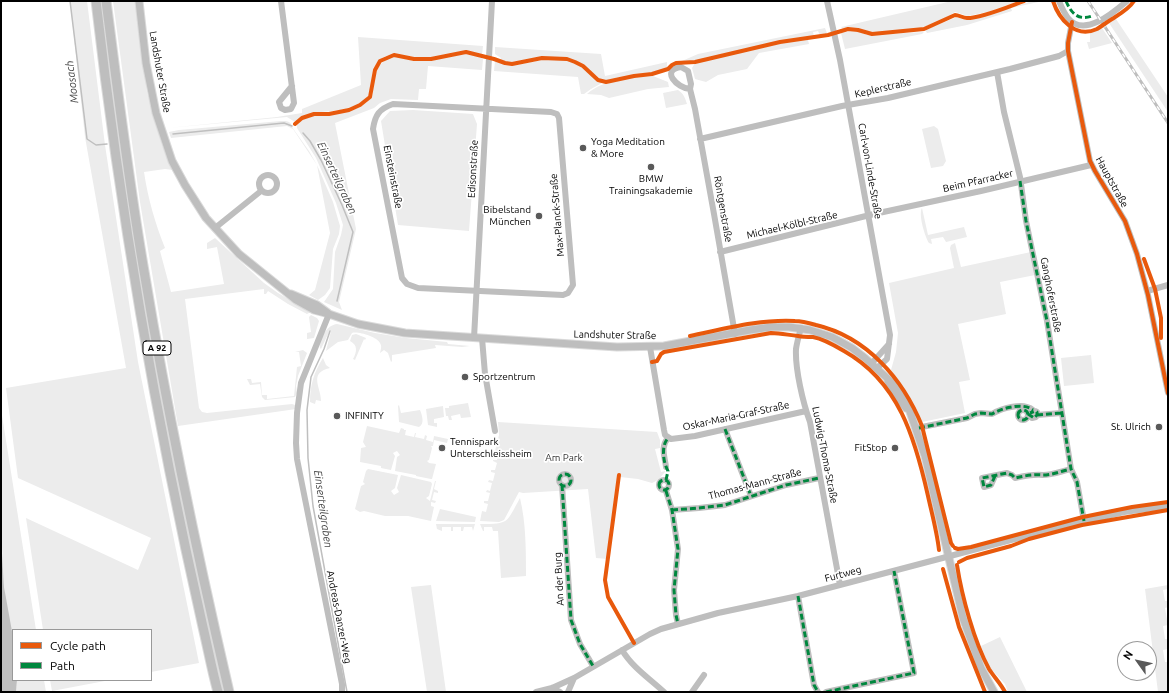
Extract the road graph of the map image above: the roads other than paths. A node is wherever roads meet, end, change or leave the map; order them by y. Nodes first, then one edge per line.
1 (96, 1) edge
2 (106, 1) edge
3 (139, 1) edge
4 (281, 1) edge
5 (492, 1) edge
6 (827, 1) edge
7 (1059, 1) edge
8 (1127, 1) edge
9 (1072, 22) junction
10 (1068, 51) junction
11 (997, 72) junction
12 (292, 86) dead end
13 (690, 89) dead end
14 (848, 106) junction
15 (485, 108) junction
16 (700, 139) junction
17 (1091, 164) junction
18 (1020, 182) junction
19 (261, 191) dead end
20 (868, 216) junction
21 (215, 228) junction
22 (720, 252) junction
23 (1168, 285) edge
24 (476, 291) junction
25 (1147, 291) junction
26 (329, 314) junction
27 (801, 328) junction
28 (735, 334) junction
29 (474, 338) junction
30 (482, 338) junction
31 (650, 347) junction
32 (875, 366) junction
33 (1168, 393) edge
34 (1021, 408) junction
35 (806, 411) junction
36 (1061, 413) junction
37 (1032, 414) junction
38 (917, 428) junction
39 (725, 429) junction
40 (496, 431) dead end
41 (668, 438) junction
42 (666, 467) dead end
43 (1071, 469) junction
44 (995, 476) dead end
45 (819, 478) junction
46 (562, 486) dead end
47 (666, 490) dead end
48 (751, 496) junction
49 (1168, 506) edge
50 (672, 510) junction
51 (1084, 521) junction
52 (948, 557) junction
53 (894, 571) junction
54 (840, 585) junction
55 (798, 596) junction
56 (678, 624) junction
57 (622, 650) junction
58 (593, 666) junction
59 (704, 675) dead end
60 (574, 678) junction
61 (552, 688) junction
62 (218, 692) edge
63 (229, 692) edge
64 (342, 692) edge
65 (536, 692) edge
66 (560, 692) edge
67 (568, 692) edge
68 (664, 692) edge
69 (692, 692) edge
70 (818, 692) edge
71 (826, 692) edge
72 (994, 692) edge

1 - 62 highway, A 92
2 - 63 highway, A 92
3 - 21 main road, Landshuter Straße
4 - 12 street
5 - 15 street, Edisonstraße
6 - 14 street, Carl-von-Linde-Straße
7 - 9 street
8 - 9 street
9 - 10 street, Hauptstraße
10 - 11 street, Keplerstraße
10 - 17 street, Hauptstraße
11 - 14 street, Keplerstraße
11 - 18 street, Ganghoferstraße
13 - 16 street, Röntgenstraße
14 - 16 street, Keplerstraße
14 - 20 street, Carl-von-Linde-Straße
15 - 24 street, Edisonstraße
15 - 24 street, Max-Planck-Straße
15 - 24 street, Einsteinstraße
16 - 22 street, Röntgenstraße
17 - 18 street, Beim Pfarracker
17 - 25 street, Hauptstraße
18 - 20 street, Beim Pfarracker
18 - 36 street, Ganghoferstraße
19 - 21 street
20 - 22 street, Michael-Kölbl-Straße
20 - 32 street, Carl-von-Linde-Straße
21 - 26 main road, Landshuter Straße
22 - 28 street, Röntgenstraße
23 - 25 street
24 - 29 street, Edisonstraße
25 - 33 street, Hauptstraße
26 - 29 main road, Landshuter Straße
26 - 64 street, Andreas-Danzer-Weg
27 - 28 main road, Landshuter Straße
27 - 32 main road, Landshuter Straße
27 - 35 street, Ludwig-Thoma-Straße
28 - 31 main road, Landshuter Straße
29 - 30 main road, Landshuter Straße
30 - 31 main road, Landshuter Straße
30 - 40 street
31 - 41 street
32 - 38 main road, Landshuter Straße
34 - 37 street
34 - 37 street
34 - 38 street
35 - 39 street, Oskar-Maria-Graf-Straße
35 - 45 street, Ludwig-Thoma-Straße
36 - 37 street
36 - 43 street, Ganghoferstraße
38 - 52 main road, Landshuter Straße
39 - 41 street, Oskar-Maria-Graf-Straße
39 - 48 street
41 - 42 street
43 - 44 street
43 - 51 street, Ganghoferstraße
45 - 48 street, Thomas-Mann-Straße
45 - 54 street, Ludwig-Thoma-Straße
46 - 58 street, An der Burg
47 - 50 street
48 - 50 street, Thomas-Mann-Straße
49 - 51 street, Furtweg
50 - 56 street
51 - 52 street, Furtweg
52 - 53 street, Furtweg
52 - 72 main road, Landshuter Straße
53 - 54 street, Furtweg
53 - 71 street
54 - 55 street, Furtweg
55 - 56 street, Furtweg
55 - 70 street
56 - 57 street, Furtweg
57 - 58 street, Furtweg
57 - 68 street
58 - 60 street, Furtweg
59 - 69 street
60 - 61 street, Furtweg
60 - 67 street
61 - 65 street, Furtweg
61 - 66 street

